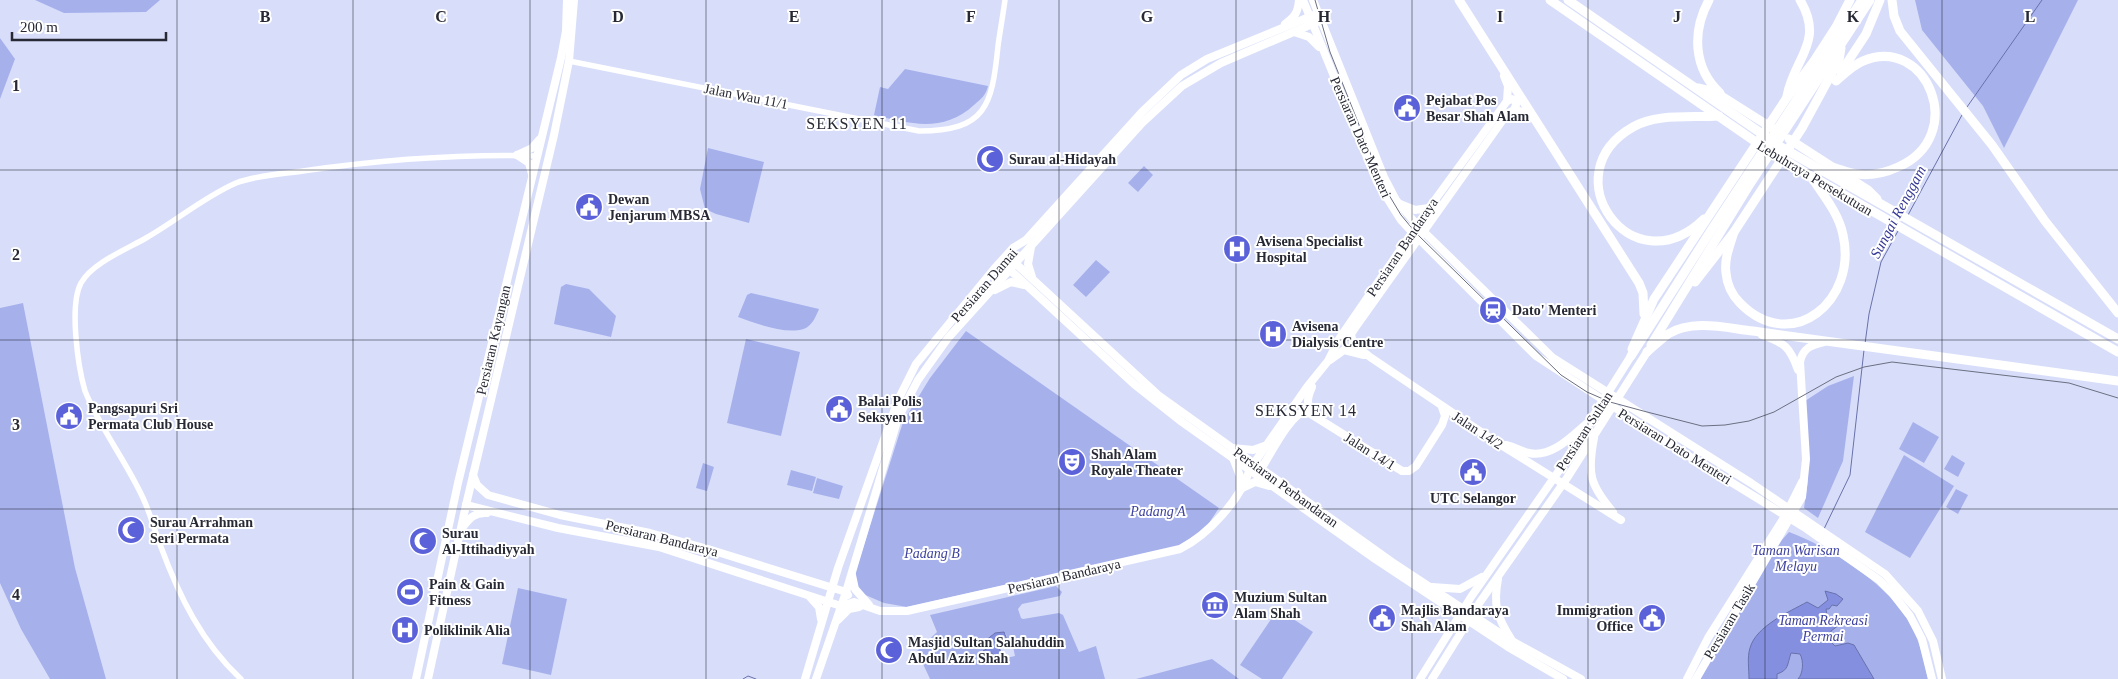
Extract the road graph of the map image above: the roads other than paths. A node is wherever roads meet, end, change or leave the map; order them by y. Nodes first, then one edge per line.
1 (566, 0) edge
2 (574, 0) edge
3 (1005, 0) edge
4 (1299, 0) edge
5 (1303, 0) edge
6 (1312, 0) edge
7 (1459, 0) edge
8 (1550, 0) edge
9 (1568, 0) edge
10 (1709, 0) edge
11 (1800, 0) edge
12 (1850, 0) edge
13 (1862, 0) edge
14 (1870, 0) edge
15 (1880, 0) edge
16 (1892, 0) edge
17 (1855, 11) junction
18 (1320, 17) junction
19 (1311, 21) junction
20 (1836, 27) junction
21 (1276, 32) junction
22 (1294, 32) junction
23 (1842, 43) junction
24 (1325, 55) junction
25 (569, 61) junction
26 (1498, 62) junction
27 (1836, 81) junction
28 (1693, 87) junction
29 (1786, 99) junction
30 (1506, 101) junction
31 (1816, 102) junction
32 (1732, 103) junction
33 (1514, 110) junction
34 (1532, 116) junction
35 (1719, 116) junction
36 (1788, 119) junction
37 (554, 135) junction
38 (541, 138) junction
39 (517, 155) junction
40 (537, 156) junction
41 (1831, 167) junction
42 (532, 176) junction
43 (1811, 176) junction
44 (1743, 180) junction
45 (1398, 203) junction
46 (1884, 206) junction
47 (1429, 208) junction
48 (1715, 209) junction
49 (1436, 213) junction
50 (1403, 222) junction
51 (1421, 228) junction
52 (1734, 232) junction
53 (1415, 236) junction
54 (1028, 242) junction
55 (1434, 242) junction
56 (1407, 249) junction
57 (1441, 261) junction
58 (1012, 266) junction
59 (1035, 282) junction
60 (980, 286) junction
61 (989, 293) junction
62 (1035, 293) junction
63 (1675, 304) junction
64 (2118, 313) edge
65 (1644, 317) junction
66 (1355, 328) joint
67 (1753, 331) junction
68 (2118, 339) edge
69 (1826, 341) junction
70 (1647, 352) junction
71 (2118, 352) edge
72 (1631, 356) junction
73 (1370, 357) junction
74 (1328, 361) junction
75 (1800, 376) junction
76 (1315, 379) junction
77 (2118, 381) edge
78 (1442, 406) junction
79 (1313, 414) junction
80 (1593, 417) junction
81 (1594, 434) junction
82 (1493, 440) junction
83 (1230, 448) junction
84 (1271, 448) junction
85 (1233, 458) junction
86 (1256, 469) junction
87 (473, 475) junction
88 (1804, 478) junction
89 (458, 483) junction
90 (1283, 483) junction
91 (1240, 489) junction
92 (1286, 494) junction
93 (1797, 494) junction
94 (1776, 500) junction
95 (466, 506) junction
96 (1769, 507) junction
97 (560, 514) junction
98 (1790, 514) junction
99 (504, 515) junction
100 (1809, 527) junction
101 (558, 528) junction
102 (461, 530) junction
103 (1779, 532) junction
104 (1833, 542) junction
105 (838, 568) junction
106 (1489, 571) junction
107 (852, 573) junction
108 (1498, 578) junction
109 (810, 580) junction
110 (1430, 586) junction
111 (832, 588) junction
112 (1743, 588) junction
113 (846, 592) junction
114 (807, 595) junction
115 (827, 601) junction
116 (854, 602) junction
117 (841, 606) junction
118 (871, 607) junction
119 (834, 625) junction
120 (820, 626) junction
121 (1512, 641) junction
122 (241, 679) edge
123 (416, 679) edge
124 (428, 679) edge
125 (805, 679) edge
126 (816, 679) edge
127 (1420, 679) edge
128 (1432, 679) edge
129 (1563, 679) edge
130 (1581, 679) edge
131 (1687, 679) edge
132 (1696, 679) edge
133 (1932, 679) edge
134 (1942, 679) edge

1 - 38 main road, Persiaran Kayangan
2 - 25 main road, Persiaran Kayangan
3 - 25 street, Jalan Wau 11/1
4 - 21 main road
5 - 19 main road, Persiaran Dato Menteri
6 - 18 main road, Persiaran Dato Menteri
7 - 26 highway
8 - 35 highway, Lebuhraya Persekutuan
9 - 28 highway, Lebuhraya Persekutuan
10 - 32 highway
11 - 29 highway
12 - 20 highway
13 - 17 highway
14 - 23 highway
15 - 27 highway
16 - 64 highway
17 - 20 highway
17 - 36 highway
18 - 19 main road, Persiaran Damai
18 - 45 main road, Persiaran Dato Menteri
19 - 21 main road, Persiaran Damai
19 - 22 main road, Persiaran Damai
19 - 24 main road, Persiaran Dato Menteri
20 - 29 highway
21 - 54 main road, Persiaran Damai
22 - 24 main road
22 - 54 main road, Persiaran Damai
23 - 31 highway
23 - 36 highway
24 - 50 main road, Persiaran Dato Menteri
25 - 37 main road, Persiaran Kayangan
26 - 30 main road
26 - 34 highway
27 - 31 highway
27 - 41 highway
28 - 32 highway
28 - 46 highway, Lebuhraya Persekutuan
29 - 44 highway
30 - 33 main road
30 - 47 main road, Persiaran Bandaraya
31 - 52 highway
32 - 41 highway
33 - 34 main road
33 - 49 main road, Persiaran Bandaraya
34 - 65 highway
35 - 43 highway, Lebuhraya Persekutuan
35 - 48 highway
36 - 44 highway
37 - 40 main road
37 - 87 main road, Persiaran Kayangan
38 - 39 main road
38 - 40 main road, Persiaran Kayangan
39 - 40 street
39 - 42 main road
39 - 122 street
40 - 42 main road, Persiaran Kayangan
41 - 46 highway
42 - 89 main road, Persiaran Kayangan
43 - 52 highway
43 - 71 highway, Lebuhraya Persekutuan
44 - 48 highway
44 - 63 highway, Persiaran Sultan
44 - 72 highway, Persiaran Sultan
45 - 47 main road
45 - 51 main road, Persiaran Dato Menteri
46 - 68 highway, Lebuhraya Persekutuan
47 - 51 main road, Persiaran Bandaraya
48 - 65 highway
49 - 51 main road, Persiaran Bandaraya
49 - 55 main road
50 - 53 main road, Persiaran Dato Menteri
50 - 56 main road
51 - 53 main road, Persiaran Bandaraya
51 - 55 main road, Persiaran Dato Menteri
52 - 63 highway
53 - 56 main road, Persiaran Bandaraya
53 - 57 main road, Persiaran Dato Menteri
54 - 58 main road, Persiaran Damai
54 - 59 main road
54 - 60 main road, Persiaran Damai
55 - 94 main road, Persiaran Dato Menteri
56 - 57 main road
56 - 66 main road, Persiaran Bandaraya
56 - 74 main road, Persiaran Bandaraya
57 - 96 main road, Persiaran Dato Menteri
58 - 59 main road, Persiaran Perbandaran
58 - 60 main road
58 - 61 main road, Persiaran Damai
58 - 62 main road, Persiaran Perbandaran
59 - 83 main road, Persiaran Perbandaran
60 - 105 main road, Persiaran Damai
61 - 62 main road
61 - 107 main road, Persiaran Damai
62 - 85 main road, Persiaran Perbandaran
63 - 70 highway, Persiaran Sultan
65 - 72 highway
66 - 73 main road, Jalan 14/2
67 - 69 highway
67 - 70 highway
67 - 75 main road
69 - 75 main road
69 - 77 highway
70 - 81 main road, Persiaran Sultan
72 - 80 main road, Persiaran Sultan
73 - 74 main road
73 - 78 main road, Jalan 14/2
74 - 76 main road, Persiaran Bandaraya
75 - 88 main road
76 - 79 main road
76 - 84 main road, Persiaran Bandaraya
78 - 79 main road, Jalan 14/1
78 - 82 main road, Jalan 14/2
79 - 84 main road, Persiaran Bandaraya
80 - 82 main road
80 - 106 main road, Persiaran Sultan
81 - 82 main road, Jalan 14/2
81 - 108 main road, Persiaran Sultan
83 - 84 main road
83 - 86 main road, Persiaran Perbandaran
84 - 86 main road, Persiaran Bandaraya
84 - 90 main road
85 - 86 main road, Persiaran Perbandaran
85 - 91 main road
86 - 90 main road, Persiaran Perbandaran
86 - 91 main road, Persiaran Bandaraya
86 - 92 main road, Persiaran Perbandaran
87 - 95 main road, Persiaran Kayangan
87 - 97 main road, Persiaran Bandaraya
88 - 93 main road, Persiaran Tasik
88 - 98 main road, Persiaran Tasik
89 - 95 main road
89 - 123 main road, Persiaran Kayangan
90 - 110 main road, Persiaran Perbandaran
91 - 92 main road
91 - 118 main road, Persiaran Bandaraya
92 - 129 main road, Persiaran Perbandaran
93 - 94 main road
93 - 98 main road, Persiaran Tasik
94 - 98 main road, Persiaran Dato Menteri
95 - 99 main road, Persiaran Bandaraya
95 - 102 main road, Persiaran Kayangan
96 - 98 main road, Persiaran Dato Menteri
96 - 103 main road
97 - 101 main road
97 - 109 main road, Persiaran Bandaraya
98 - 100 main road, Persiaran Dato Menteri
98 - 103 main road, Persiaran Tasik
99 - 101 main road, Persiaran Bandaraya
99 - 102 main road
100 - 103 main road
100 - 104 main road, Persiaran Dato Menteri
101 - 114 main road, Persiaran Bandaraya
102 - 124 main road, Persiaran Kayangan
103 - 112 main road, Persiaran Tasik
104 - 133 main road, Persiaran Dato Menteri
104 - 134 main road, Persiaran Dato Menteri
105 - 109 main road
105 - 111 main road, Persiaran Damai
106 - 110 main road
106 - 127 main road, Persiaran Sultan
107 - 113 main road, Persiaran Damai
107 - 118 main road
108 - 121 main road
108 - 128 main road, Persiaran Sultan
109 - 111 main road, Persiaran Bandaraya
110 - 121 main road, Persiaran Perbandaran
111 - 113 main road, Persiaran Bandaraya
111 - 115 main road, Persiaran Damai
112 - 131 main road, Persiaran Tasik
112 - 132 main road, Persiaran Tasik
113 - 116 main road
113 - 117 main road, Persiaran Damai
114 - 115 main road, Persiaran Bandaraya
114 - 120 main road
115 - 117 main road, Persiaran Bandaraya
115 - 120 main road, Persiaran Damai
116 - 117 main road
116 - 118 main road, Persiaran Bandaraya
117 - 119 main road, Persiaran Damai
118 - 119 main road
119 - 126 main road, Persiaran Damai
120 - 125 main road, Persiaran Damai
121 - 130 main road, Persiaran Perbandaran

